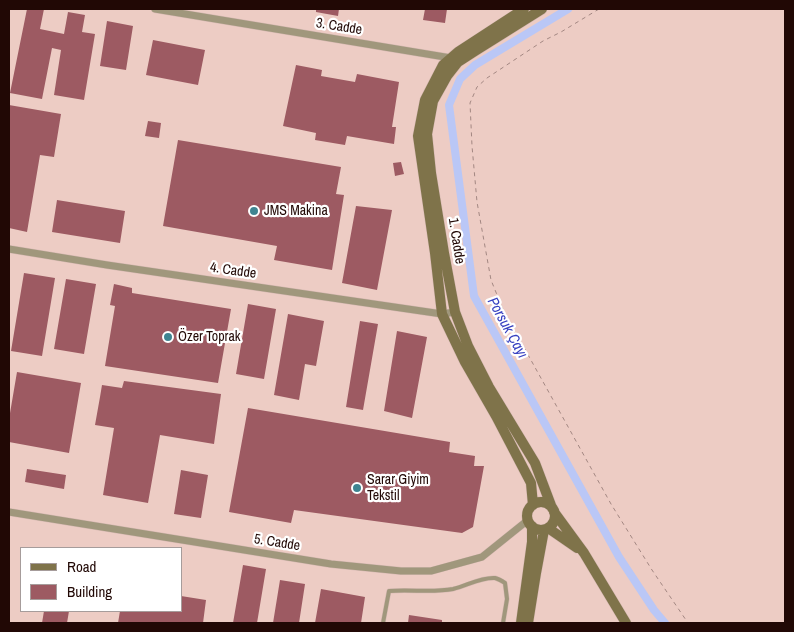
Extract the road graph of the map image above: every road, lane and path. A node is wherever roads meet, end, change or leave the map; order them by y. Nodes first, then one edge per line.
1 (156, 9) edge
2 (524, 9) edge
3 (542, 9) edge
4 (599, 9) edge
5 (455, 60) junction
6 (9, 249) edge
7 (454, 312) junction
8 (442, 314) junction
9 (533, 505) junction
10 (553, 510) junction
11 (9, 512) edge
12 (530, 523) junction
13 (546, 529) junction
14 (584, 552) junction
15 (384, 623) edge
16 (502, 623) edge
17 (520, 623) edge
18 (528, 623) edge
19 (626, 623) edge
20 (688, 623) edge

1 - 5 street, 3. Cadde
2 - 5 street, 1. Cadde
3 - 5 street, 1. Cadde
4 - 20 path
5 - 7 street, 1. Cadde
5 - 8 street, 1. Cadde
6 - 8 street, 4. Cadde
7 - 8 street, 4. Cadde
7 - 10 street, 1. Cadde
8 - 9 street, 1. Cadde
9 - 10 street
9 - 12 street
10 - 13 street
10 - 14 street, 1. Cadde
11 - 12 street, 5. Cadde
12 - 13 street
12 - 17 street
13 - 14 street
13 - 18 street
14 - 19 street, 1. Cadde
15 - 16 lane

